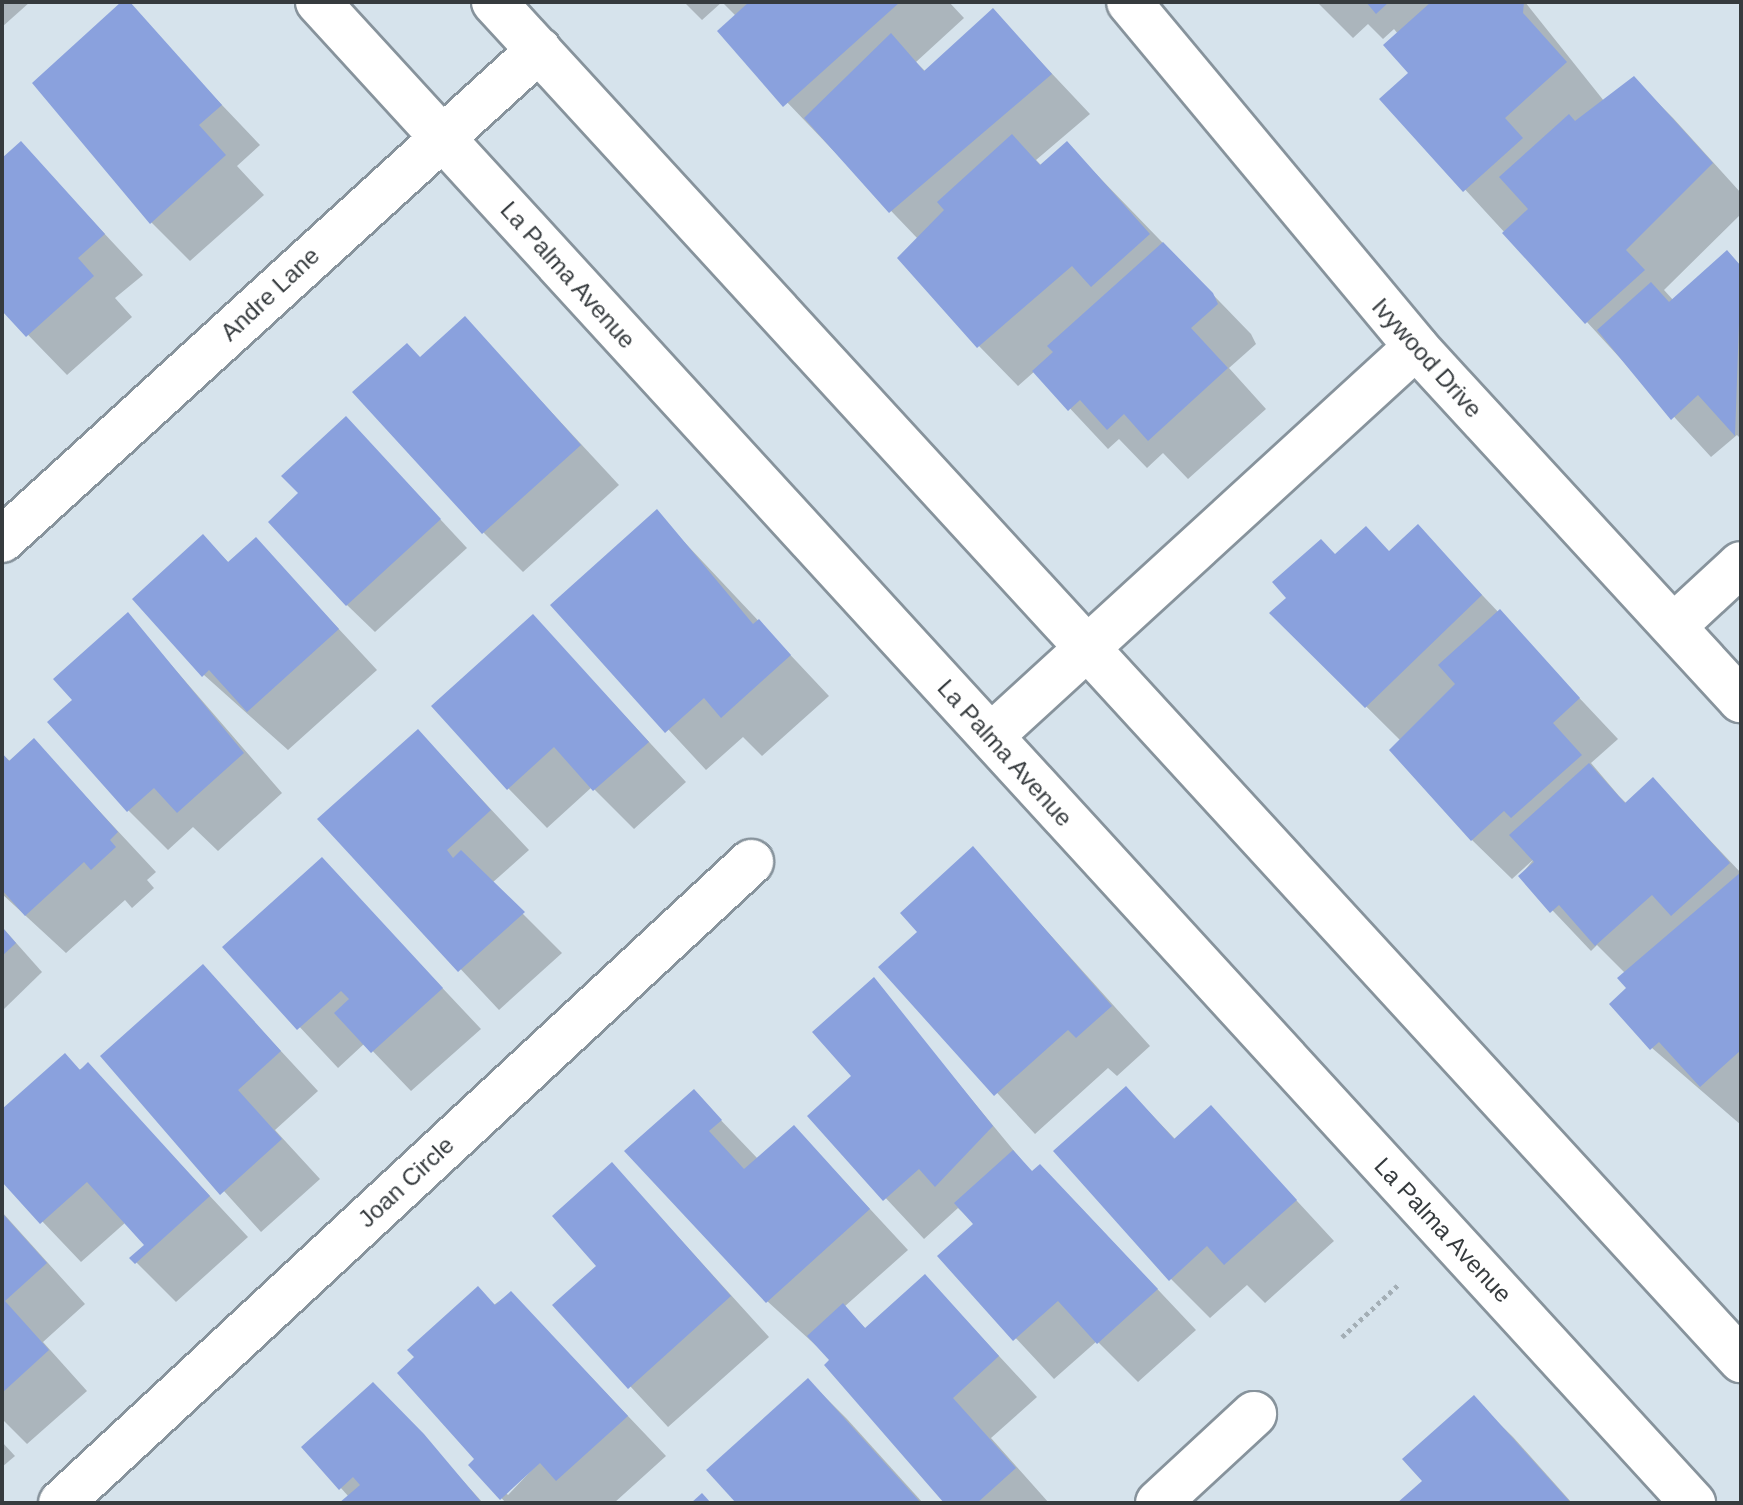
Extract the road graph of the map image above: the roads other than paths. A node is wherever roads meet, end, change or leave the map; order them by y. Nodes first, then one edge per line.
1 (318, 2) edge
2 (494, 2) edge
3 (1129, 2) edge
4 (539, 50) junction
5 (443, 138) junction
6 (1416, 347) junction
7 (2, 540) edge
8 (1741, 564) edge
9 (1674, 626) junction
10 (1086, 646) junction
11 (1741, 700) edge
12 (991, 736) junction
13 (751, 862) dead end
14 (1741, 1360) edge
15 (1254, 1414) dead end
16 (61, 1503) edge
17 (1158, 1503) edge
18 (1693, 1503) edge

1 - 5 main road, La Palma Avenue
2 - 4 main road
3 - 6 main road, Ivywood Drive
4 - 5 main road, Andre Lane
4 - 10 main road
5 - 7 main road, Andre Lane
5 - 12 main road, La Palma Avenue
6 - 9 main road, Ivywood Drive
6 - 10 main road
8 - 9 main road
9 - 11 main road, Ivywood Drive
10 - 12 main road
10 - 14 main road
12 - 18 main road, La Palma Avenue
13 - 16 main road, Joan Circle
15 - 17 main road

